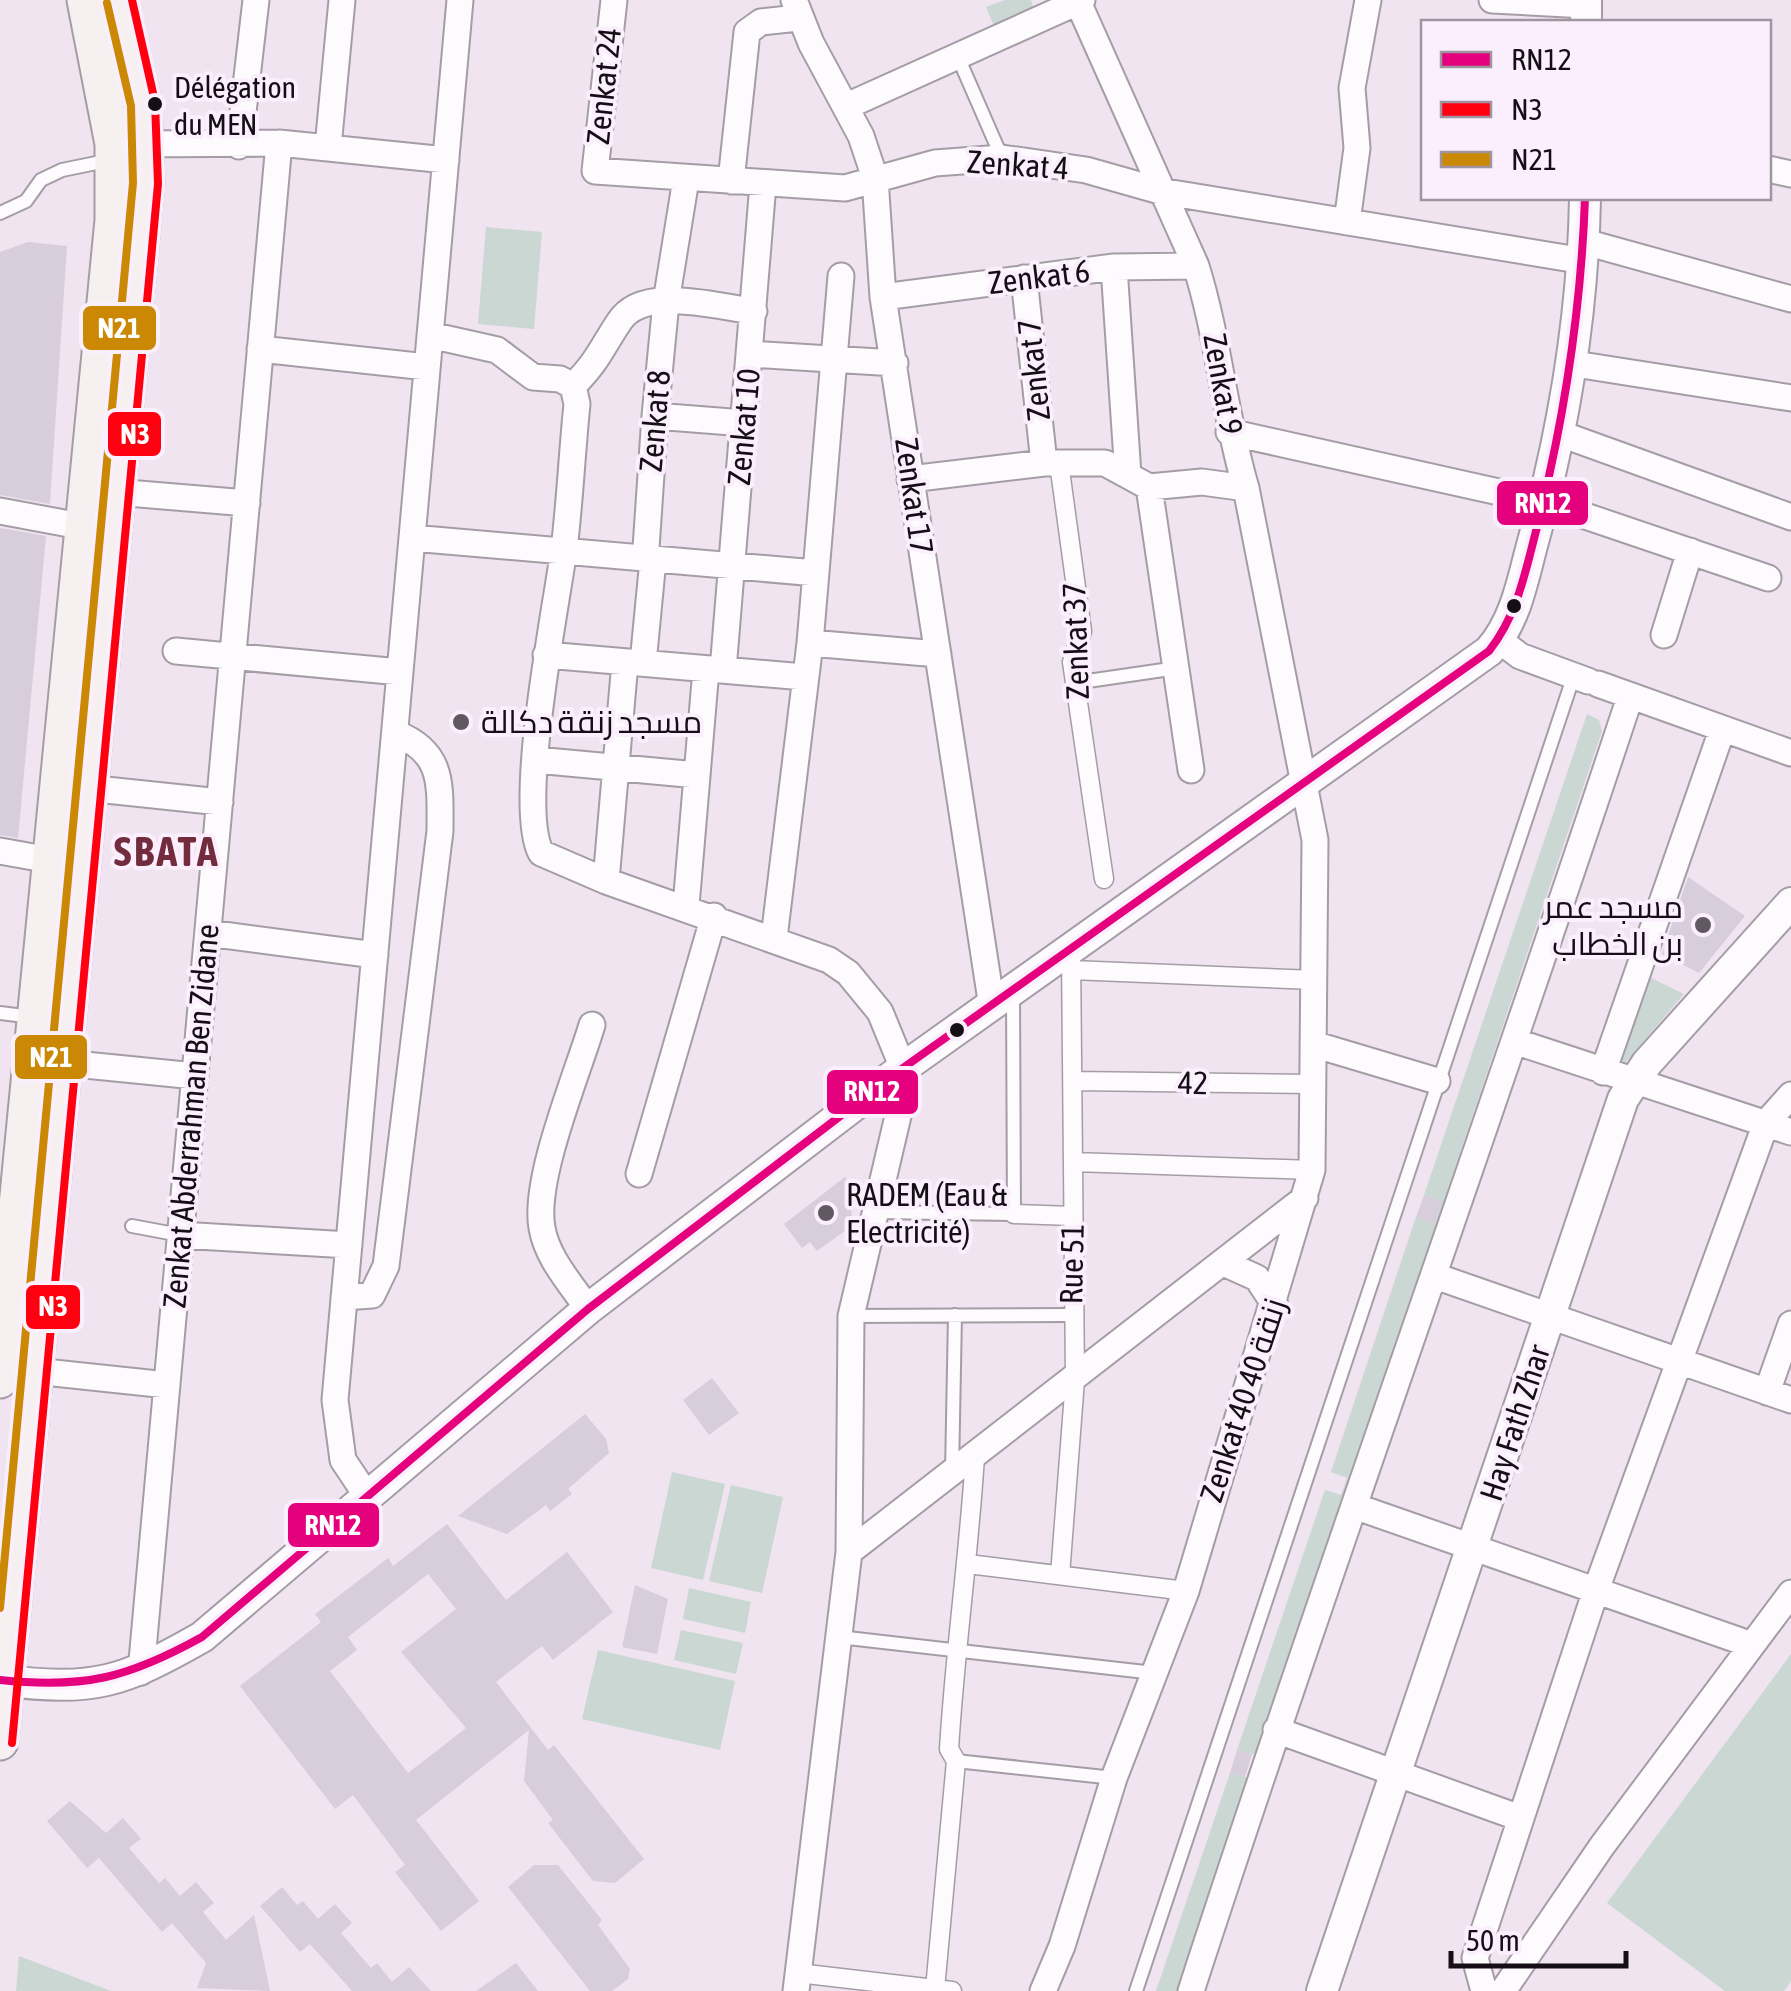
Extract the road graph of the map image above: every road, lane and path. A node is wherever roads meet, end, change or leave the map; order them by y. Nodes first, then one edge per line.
1 (85, 0) edge
2 (256, 0) edge
3 (342, 0) edge
4 (460, 0) edge
5 (614, 0) edge
6 (1368, 0) edge
7 (1492, 0) edge
8 (1080, 1) edge
9 (128, 5) edge
10 (796, 9) edge
11 (1586, 9) edge
12 (958, 56) junction
13 (847, 106) junction
14 (279, 143) junction
15 (239, 146) junction
16 (328, 147) junction
17 (124, 149) junction
18 (1002, 158) junction
19 (446, 160) junction
20 (595, 172) joint
21 (874, 178) junction
22 (686, 179) junction
23 (730, 182) junction
24 (764, 184) junction
25 (1160, 191) junction
26 (1586, 200) edge
27 (0, 214) edge
28 (1347, 222) junction
29 (1584, 252) junction
30 (1196, 266) junction
31 (1114, 268) junction
32 (841, 276) dead end
33 (1024, 278) junction
34 (884, 298) junction
35 (1791, 299) edge
36 (666, 302) junction
37 (754, 310) junction
38 (430, 334) junction
39 (260, 349) junction
40 (750, 354) junction
41 (834, 362) junction
42 (895, 364) junction
43 (1575, 364) junction
44 (427, 366) junction
45 (573, 386) junction
46 (1791, 398) edge
47 (655, 416) junction
48 (744, 423) junction
49 (1229, 432) junction
50 (1562, 434) junction
51 (1052, 463) junction
52 (910, 479) junction
53 (1138, 482) junction
54 (1246, 488) junction
55 (115, 492) junction
56 (1544, 502) junction
57 (246, 503) junction
58 (0, 511) edge
59 (1791, 517) edge
60 (80, 526) junction
61 (412, 538) junction
62 (564, 550) junction
63 (1690, 551) junction
64 (648, 558) junction
65 (733, 564) junction
66 (816, 573) junction
67 (1768, 578) dead end
68 (1664, 635) dead end
69 (1499, 640) junction
70 (810, 643) junction
71 (176, 651) dead end
72 (938, 654) junction
73 (232, 656) junction
74 (546, 656) junction
75 (634, 663) junction
76 (1177, 668) junction
77 (714, 670) junction
78 (400, 672) junction
79 (804, 677) junction
80 (1587, 680) junction
81 (1074, 683) junction
82 (1630, 697) junction
83 (1722, 730) junction
84 (395, 733) junction
85 (1791, 753) edge
86 (536, 760) junction
87 (616, 768) junction
88 (1192, 770) dead end
89 (697, 776) junction
90 (1304, 787) junction
91 (87, 788) junction
92 (220, 802) junction
93 (0, 851) edge
94 (50, 860) junction
95 (1104, 879) dead end
96 (606, 881) junction
97 (1791, 903) edge
98 (686, 906) junction
99 (714, 916) junction
100 (208, 933) junction
101 (774, 938) junction
102 (375, 954) junction
103 (1071, 961) junction
104 (1314, 980) junction
105 (1002, 1000) junction
106 (17, 1015) edge
107 (592, 1024) dead end
108 (1517, 1042) junction
109 (1314, 1044) junction
110 (65, 1063) junction
111 (902, 1068) junction
112 (195, 1076) junction
113 (1618, 1076) junction
114 (1437, 1080) junction
115 (1074, 1081) junction
116 (1313, 1084) junction
117 (1791, 1095) edge
118 (1766, 1123) junction
119 (1791, 1132) edge
120 (1074, 1162) junction
121 (1312, 1170) junction
122 (639, 1174) dead end
123 (1305, 1198) junction
124 (876, 1212) junction
125 (1014, 1214) junction
126 (1072, 1216) junction
127 (132, 1226) dead end
128 (180, 1234) junction
129 (349, 1245) junction
130 (1226, 1264) junction
131 (1434, 1276) junction
132 (4, 1288) edge
133 (344, 1297) junction
134 (1274, 1305) junction
135 (588, 1308) junction
136 (955, 1314) junction
137 (1071, 1315) junction
138 (852, 1316) junction
139 (1550, 1316) junction
140 (1791, 1324) edge
141 (1676, 1360) junction
142 (35, 1371) junction
143 (0, 1380) edge
144 (1075, 1380) junction
145 (167, 1385) junction
146 (1779, 1396) edge
147 (975, 1456) junction
148 (952, 1473) junction
149 (366, 1496) junction
150 (1357, 1507) junction
151 (1474, 1548) junction
152 (849, 1552) junction
153 (968, 1564) junction
154 (1060, 1576) junction
155 (1596, 1590) junction
156 (1186, 1591) junction
157 (1791, 1593) edge
158 (839, 1637) junction
159 (1752, 1645) junction
160 (955, 1652) junction
161 (141, 1672) junction
162 (1154, 1673) junction
163 (3, 1681) edge
164 (1276, 1730) junction
165 (0, 1742) edge
166 (956, 1761) junction
167 (1392, 1772) junction
168 (1114, 1778) junction
169 (1520, 1818) junction
170 (797, 1982) edge
171 (944, 1990) edge
172 (1042, 1991) edge
173 (1136, 1991) edge
174 (1191, 1991) edge
175 (1322, 1991) edge
176 (1484, 1991) edge
177 (1503, 1991) edge

1 - 17 main road
2 - 15 street
3 - 16 street
4 - 19 street
5 - 20 street, Zenkat 24
6 - 28 street
7 - 11 street
8 - 12 street
8 - 25 street, Zenkat 9
9 - 17 main road
10 - 13 street, Zenkat 17
10 - 23 street
12 - 13 street
12 - 18 lane
13 - 21 street, Zenkat 17
14 - 15 street
14 - 16 street
14 - 39 street, Zenkat Abderrahman Ben Zidane
15 - 17 street
16 - 19 street
17 - 27 lane
17 - 55 main road
17 - 60 main road
18 - 21 street, Zenkat 4
18 - 25 street, Zenkat 4
19 - 38 street
20 - 22 street, Zenkat 4
21 - 24 street, Zenkat 4
21 - 34 street, Zenkat 17
22 - 23 street, Zenkat 4
22 - 36 street, Zenkat 8
23 - 24 street, Zenkat 4
24 - 37 street, Zenkat 10
25 - 28 street, Zenkat 4
25 - 30 street, Zenkat 9
26 - 29 street
28 - 29 street, Zenkat 4
29 - 35 street, Zenkat 4
29 - 43 street
30 - 31 street, Zenkat 6
30 - 49 street, Zenkat 9
31 - 33 street, Zenkat 6
31 - 53 street
32 - 41 street
33 - 34 street, Zenkat 6
33 - 51 street, Zenkat 7
34 - 42 street, Zenkat 17
36 - 37 street
36 - 45 street
36 - 47 street, Zenkat 8
37 - 40 street, Zenkat 10
38 - 44 street
38 - 45 street
39 - 44 street
39 - 57 street, Zenkat Abderrahman Ben Zidane
40 - 41 street
40 - 48 street, Zenkat 10
41 - 42 street
41 - 66 street
42 - 52 street, Zenkat 17
43 - 46 street
43 - 50 street
44 - 61 street
45 - 62 street
47 - 48 street
47 - 64 street, Zenkat 8
48 - 65 street, Zenkat 10
49 - 54 street, Zenkat 9
49 - 56 street
50 - 56 street
50 - 59 street
51 - 52 street
51 - 53 street
51 - 81 street, Zenkat 37
52 - 72 street, Zenkat 17
53 - 54 street
53 - 76 street
54 - 90 street, Zenkat 9
55 - 57 street
55 - 91 main road
56 - 63 street
56 - 69 street
57 - 73 street, Zenkat Abderrahman Ben Zidane
58 - 60 street
60 - 94 main road
61 - 62 street
61 - 78 street
62 - 64 street
62 - 74 street
63 - 67 street
63 - 68 street
64 - 65 street
64 - 75 street, Zenkat 8
65 - 66 street
65 - 77 street, Zenkat 10
66 - 70 street
69 - 80 street
69 - 90 street
70 - 72 street
70 - 79 street
71 - 73 street
72 - 105 street, Zenkat 17
73 - 78 street
73 - 92 street, Zenkat Abderrahman Ben Zidane
74 - 75 street
74 - 86 street
75 - 77 street
75 - 87 street, Zenkat 8
76 - 81 lane
76 - 88 street
77 - 79 street
77 - 89 street, Zenkat 10
78 - 84 street
79 - 101 street
80 - 82 street
80 - 114 lane
81 - 95 street, Zenkat 37
82 - 83 street
82 - 108 street
83 - 85 street
83 - 113 street
84 - 102 street
84 - 133 street
86 - 87 street
86 - 96 street
87 - 89 street
87 - 96 street, Zenkat 8
89 - 98 street, Zenkat 10
90 - 103 street
90 - 104 street, Zenkat 40 زنقة 40
91 - 92 street
91 - 110 main road
92 - 100 street, Zenkat Abderrahman Ben Zidane
93 - 94 street
94 - 106 main road
96 - 98 street
97 - 113 street, Hay Fath Zhar
98 - 99 street
99 - 101 street
99 - 122 street
100 - 102 street
100 - 112 street, Zenkat Abderrahman Ben Zidane
101 - 111 street
102 - 129 street
103 - 104 street
103 - 105 street
103 - 115 street, Rue 51
104 - 109 street, Zenkat 40 زنقة 40
105 - 111 street
105 - 125 lane
106 - 132 main road
107 - 135 street
108 - 113 street
108 - 131 street
109 - 114 street
109 - 116 street, Zenkat 40 زنقة 40
110 - 112 street
110 - 142 main road
111 - 124 street
111 - 135 street
112 - 128 street, Zenkat Abderrahman Ben Zidane
113 - 118 street
113 - 139 street, Hay Fath Zhar
114 - 173 lane
115 - 116 street, 42
115 - 120 street, Rue 51
116 - 121 street, Zenkat 40 زنقة 40
117 - 118 street
118 - 119 street
118 - 141 street
120 - 121 street
120 - 126 street, Rue 51
121 - 123 street, Zenkat 40 زنقة 40
123 - 130 street
123 - 134 street, Zenkat 40 زنقة 40
124 - 125 lane
124 - 138 street
125 - 126 street
126 - 137 street, Rue 51
127 - 128 lane
128 - 129 street
128 - 145 street, Zenkat Abderrahman Ben Zidane
129 - 133 street
130 - 134 street
130 - 144 street
131 - 139 street
131 - 150 street
132 - 143 main road
133 - 149 street
134 - 156 street, Zenkat 40 زنقة 40
135 - 149 street
136 - 137 lane
136 - 138 lane
136 - 148 lane
137 - 144 street, Rue 51
138 - 152 street
139 - 141 street
139 - 151 street, Hay Fath Zhar
140 - 146 street
141 - 146 street
141 - 155 street
142 - 145 street
142 - 163 main road
144 - 147 street
144 - 154 street, Rue 51
145 - 161 street, Zenkat Abderrahman Ben Zidane
147 - 148 street
147 - 153 street
148 - 152 street
149 - 161 street
150 - 151 street
150 - 164 street
151 - 155 street
151 - 167 street, Hay Fath Zhar
152 - 158 street
153 - 154 street
153 - 160 street
154 - 156 street
155 - 159 street
155 - 169 street
156 - 162 street, Zenkat 40 زنقة 40
157 - 159 street
158 - 160 lane
158 - 170 street
159 - 177 street
160 - 162 lane
160 - 166 street
161 - 163 street
162 - 168 street, Zenkat 40 زنقة 40
163 - 165 main road
164 - 167 street
164 - 174 street
166 - 168 lane
166 - 171 street
167 - 169 street
167 - 175 street, Hay Fath Zhar
168 - 172 street, Zenkat 40 زنقة 40
169 - 176 street
170 - 171 street

